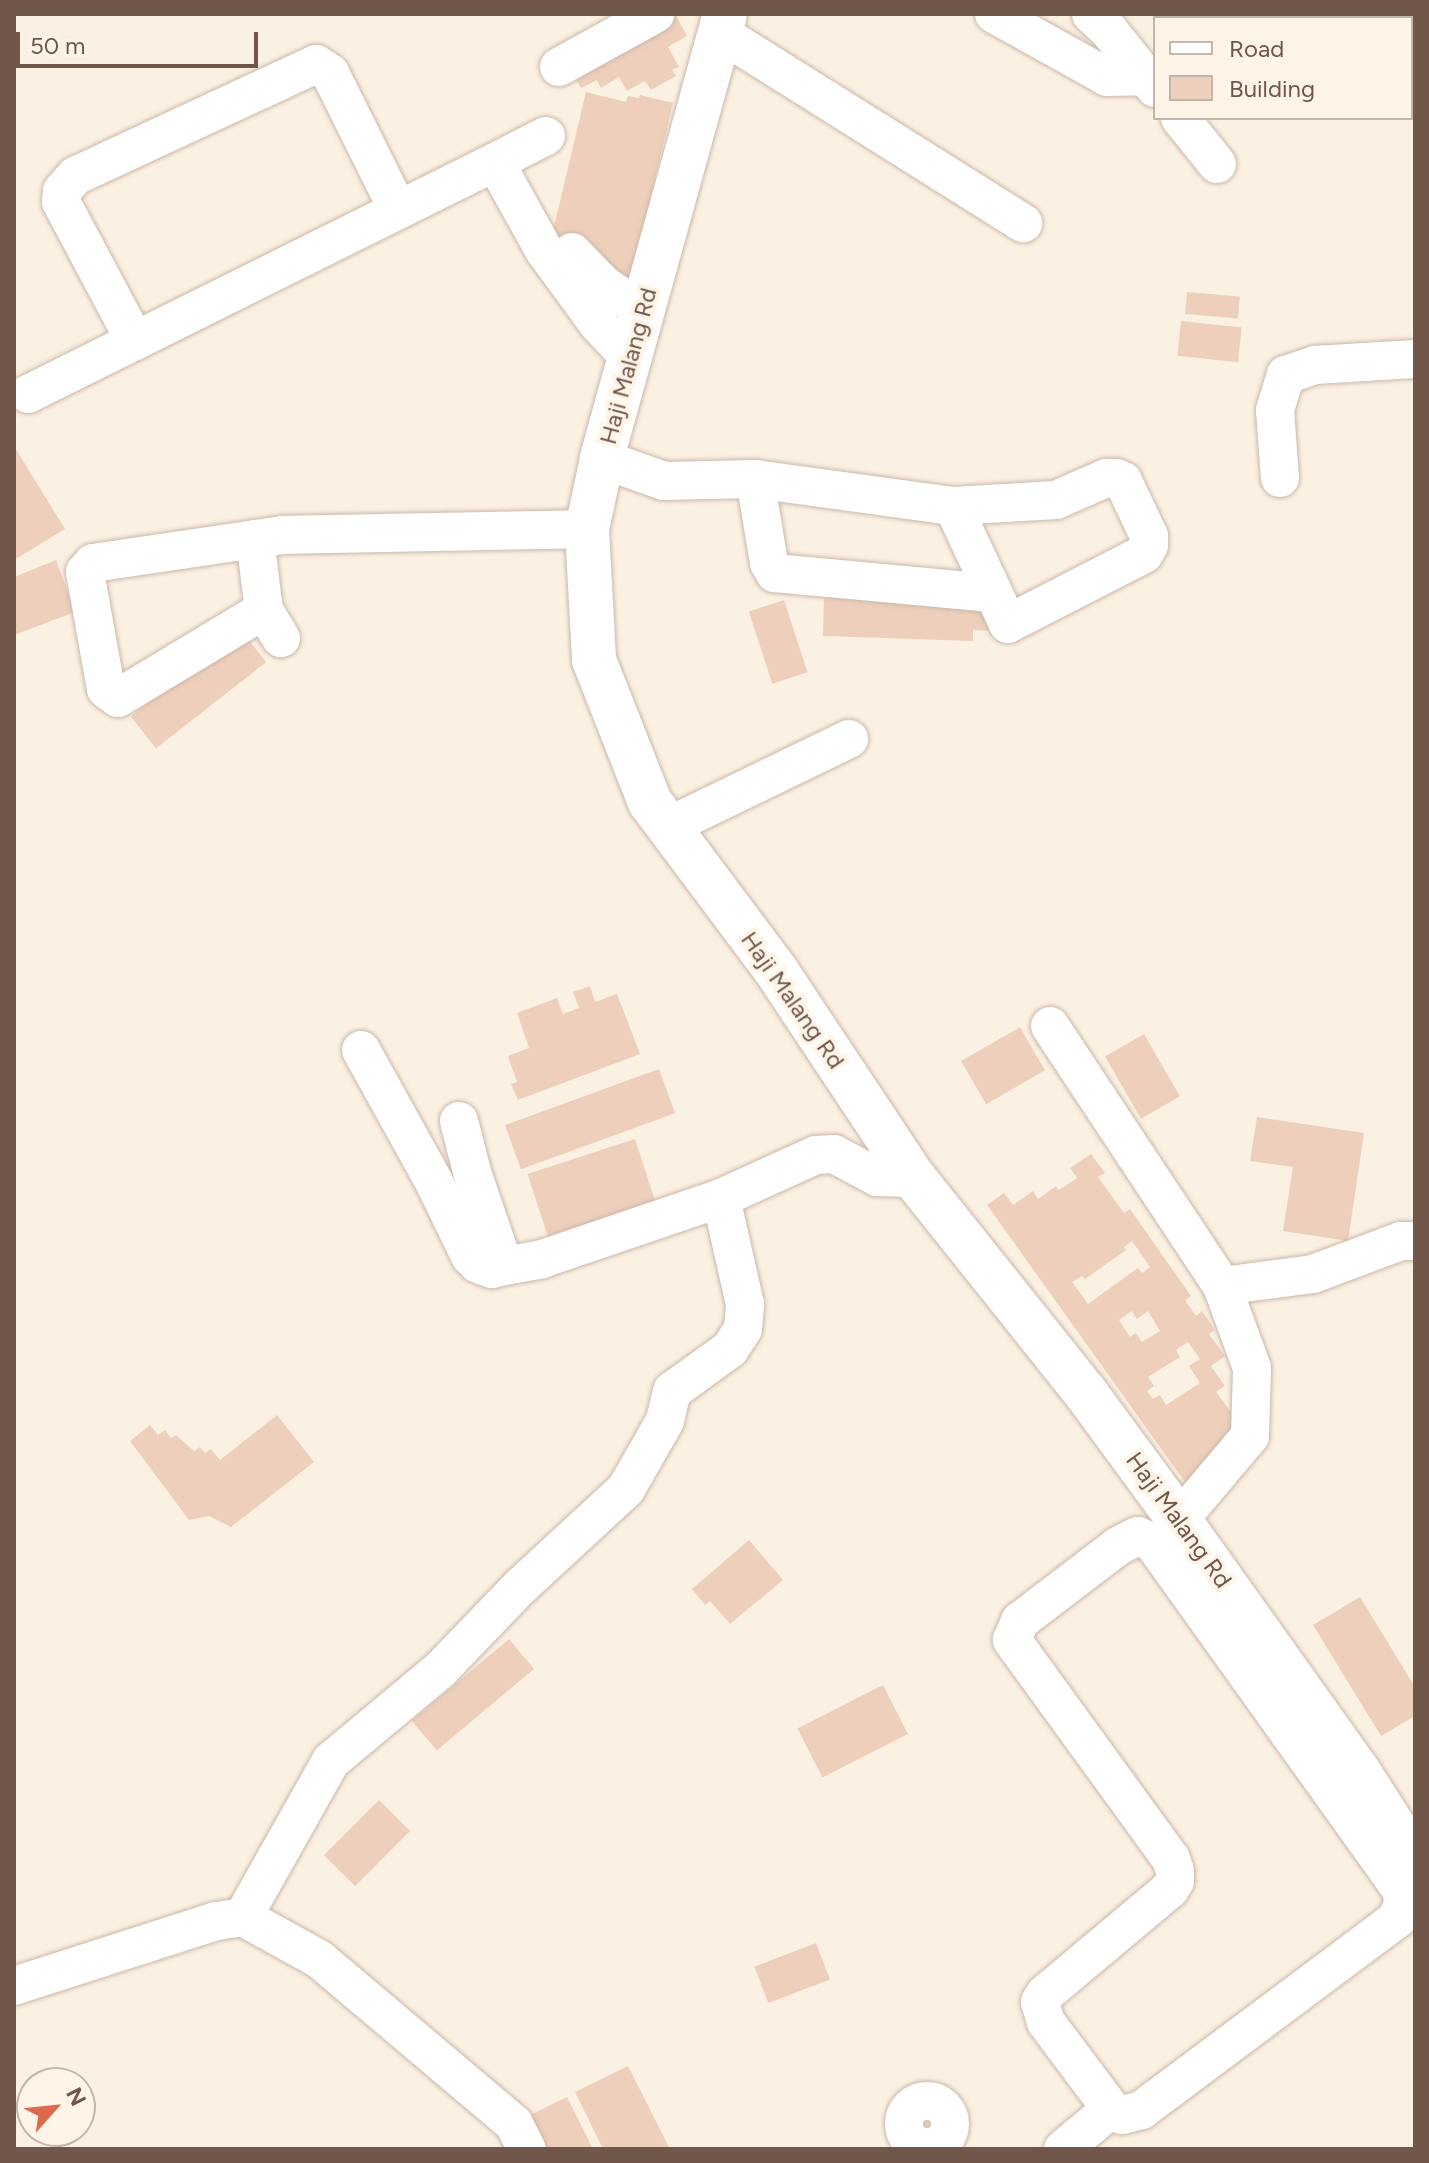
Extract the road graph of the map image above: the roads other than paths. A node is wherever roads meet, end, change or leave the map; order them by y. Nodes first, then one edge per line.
1 (655, 14) edge
2 (994, 14) edge
3 (1091, 14) edge
4 (722, 24) edge
5 (559, 67) dead end
6 (1150, 82) edge
7 (1182, 120) edge
8 (546, 136) dead end
9 (495, 162) junction
10 (1217, 164) dead end
11 (398, 210) junction
12 (1023, 223) dead end
13 (572, 252) dead end
14 (645, 303) junction
15 (135, 341) junction
16 (630, 358) junction
17 (1415, 359) edge
18 (28, 394) dead end
19 (602, 459) junction
20 (1280, 478) dead end
21 (755, 479) junction
22 (953, 506) junction
23 (587, 529) junction
24 (255, 539) junction
25 (992, 593) junction
26 (849, 739) dead end
27 (669, 826) junction
28 (1050, 1026) dead end
29 (361, 1050) dead end
30 (459, 1121) dead end
31 (914, 1178) junction
32 (721, 1198) junction
33 (1415, 1241) edge
34 (504, 1266) junction
35 (1222, 1286) junction
36 (1179, 1520) junction
37 (1415, 1860) edge
38 (243, 1917) junction
39 (14, 1986) edge
40 (1111, 2109) junction
41 (527, 2149) edge
42 (1063, 2149) edge

1 - 5 street
2 - 6 street
3 - 6 street
4 - 12 street
4 - 14 street, Haji Malang Rd
7 - 10 street
8 - 9 street
9 - 11 street
9 - 16 street
11 - 15 street
11 - 15 street
13 - 14 street
14 - 16 street, Haji Malang Rd
15 - 18 street
16 - 19 street, Haji Malang Rd
17 - 20 street
19 - 21 street
19 - 23 street, Haji Malang Rd
21 - 22 street
21 - 25 street
22 - 25 street
22 - 25 street
23 - 24 street
23 - 27 street, Haji Malang Rd
24 - 24 street
26 - 27 street
27 - 31 street, Haji Malang Rd
28 - 35 street
29 - 34 street
30 - 34 street
31 - 32 street
31 - 36 street, Haji Malang Rd
32 - 34 street
32 - 38 street
33 - 35 street
35 - 36 street
36 - 37 street, Haji Malang Rd
38 - 39 street
38 - 41 street
40 - 40 street
40 - 42 street

